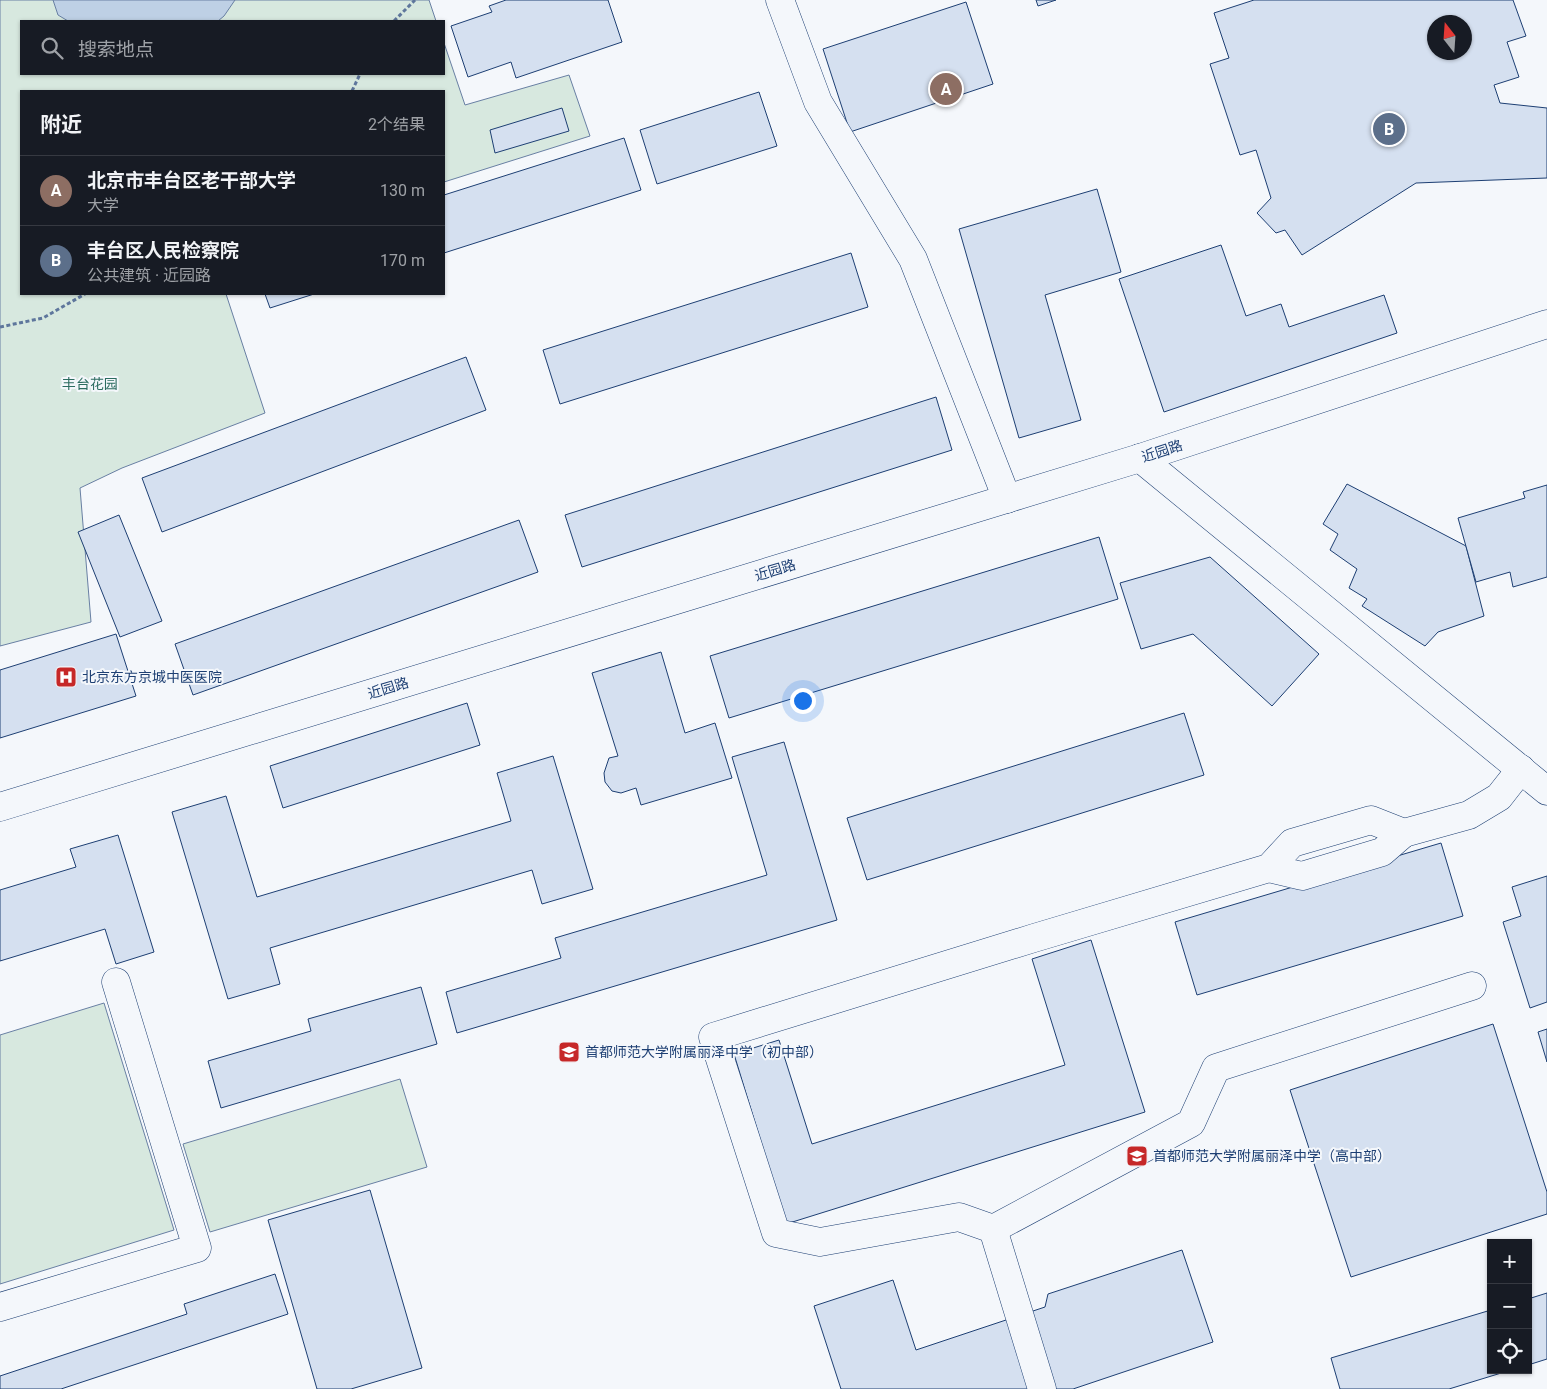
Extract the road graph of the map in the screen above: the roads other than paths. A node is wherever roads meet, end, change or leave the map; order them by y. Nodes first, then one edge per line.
1 (780, 0) edge
2 (1547, 324) edge
3 (1140, 458) junction
4 (1007, 499) junction
5 (1521, 769) junction
6 (1547, 790) edge
7 (0, 807) edge
8 (116, 982) dead end
9 (1472, 986) dead end
10 (993, 1229) junction
11 (0, 1307) edge
12 (1042, 1389) edge

1 - 4 street
2 - 3 street, 近园路
3 - 4 street, 近园路
3 - 5 street
4 - 7 street, 近园路
5 - 6 street
5 - 10 street
8 - 11 street
9 - 10 street
10 - 12 street

